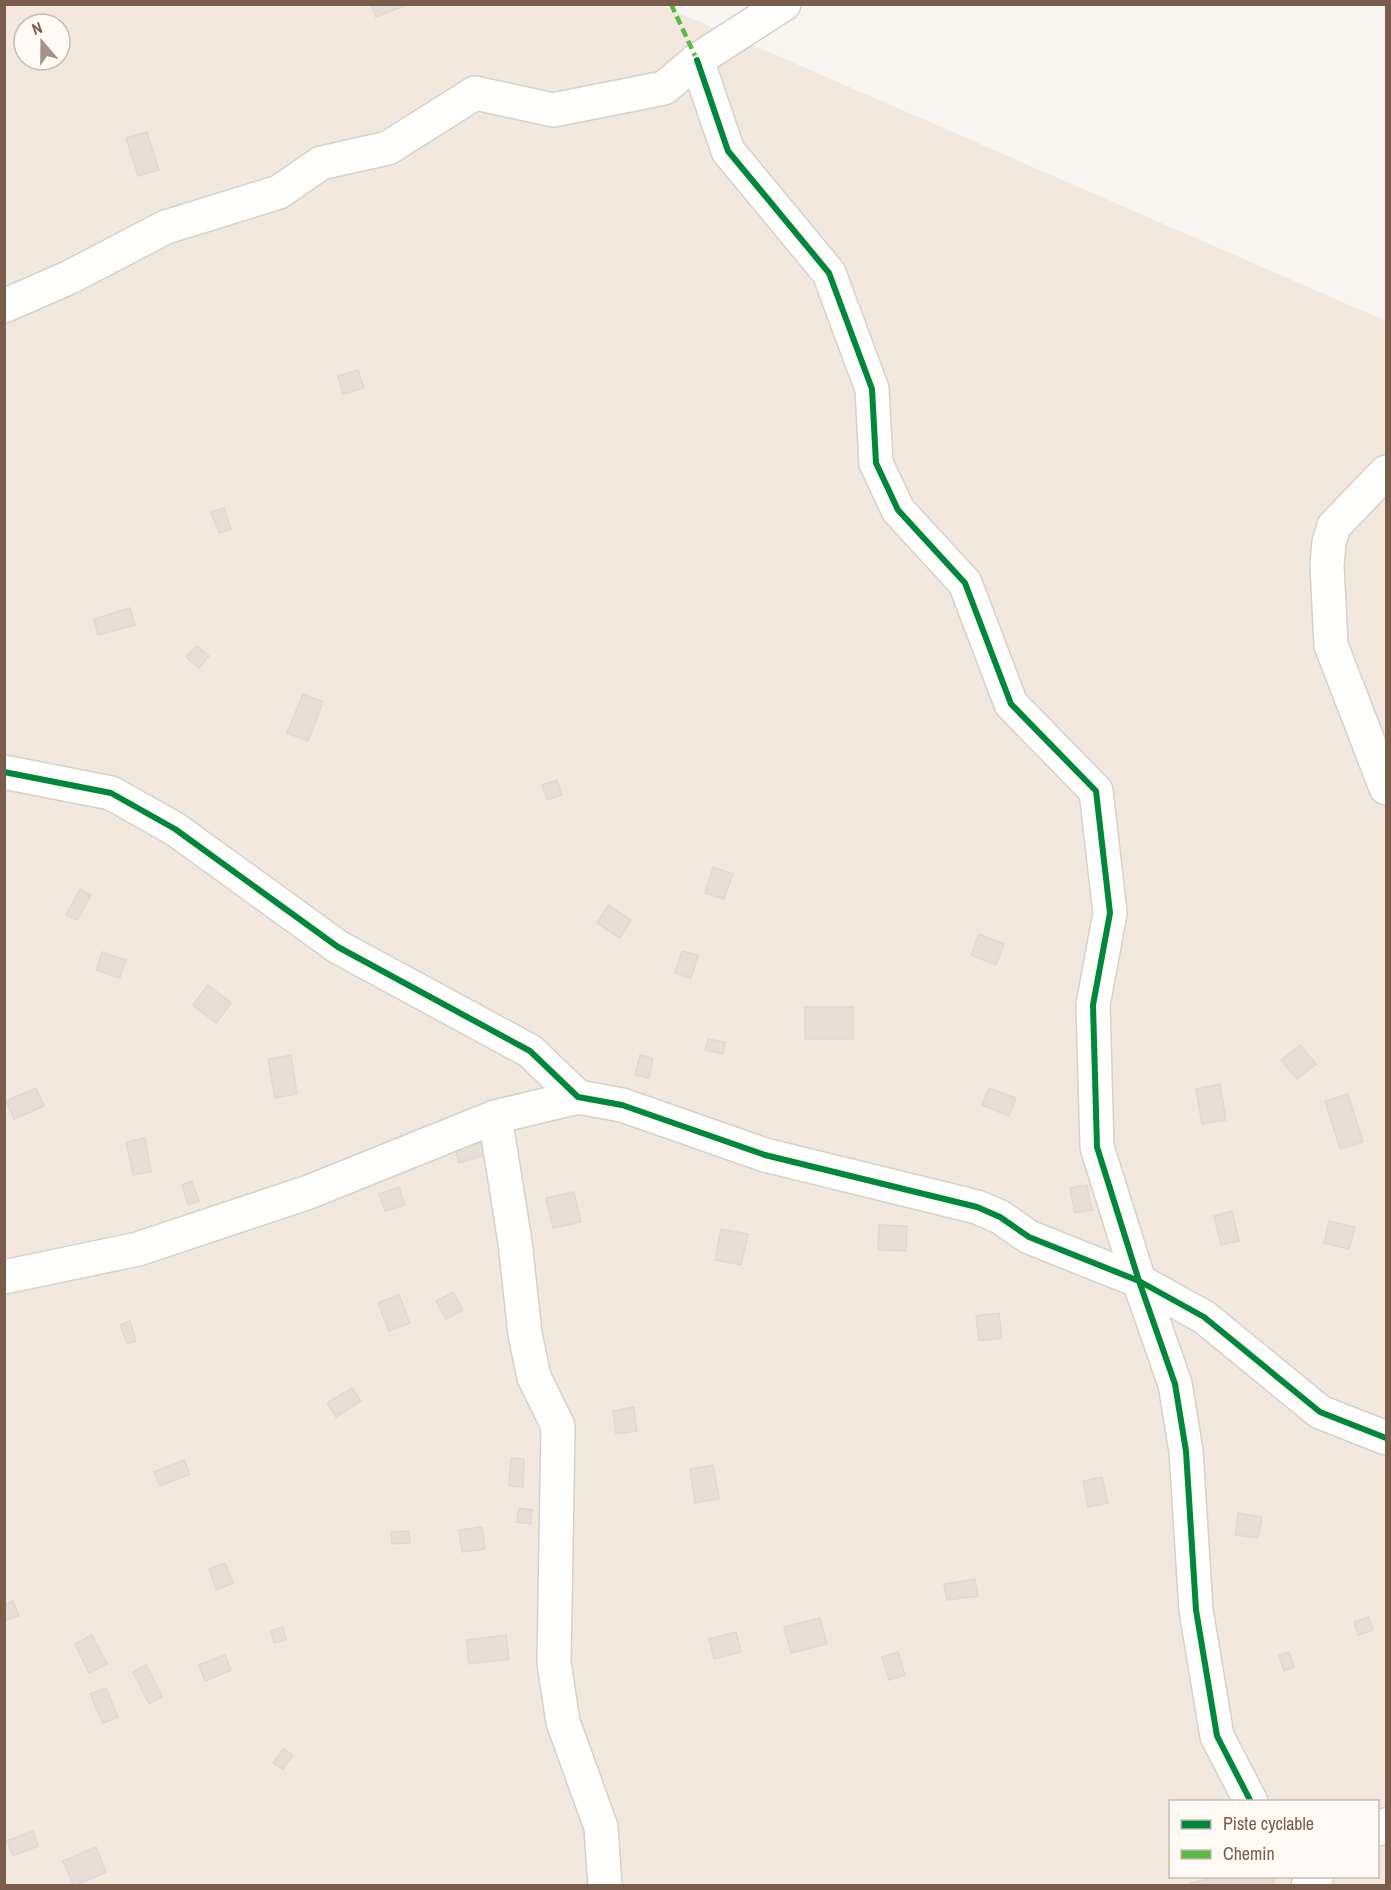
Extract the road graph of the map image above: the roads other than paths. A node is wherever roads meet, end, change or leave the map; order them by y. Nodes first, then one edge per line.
1 (784, 4) edge
2 (697, 60) junction
3 (4, 306) edge
4 (1386, 472) edge
5 (4, 772) edge
6 (1386, 788) edge
7 (578, 1096) junction
8 (495, 1117) junction
9 (4, 1277) edge
10 (1139, 1281) junction
11 (1386, 1437) edge
12 (1250, 1800) edge
13 (605, 1886) edge

1 - 2 street
2 - 3 street
2 - 10 street
4 - 6 street
5 - 7 street
7 - 8 street
7 - 10 street
8 - 9 street
8 - 13 street
10 - 11 street
10 - 12 street

